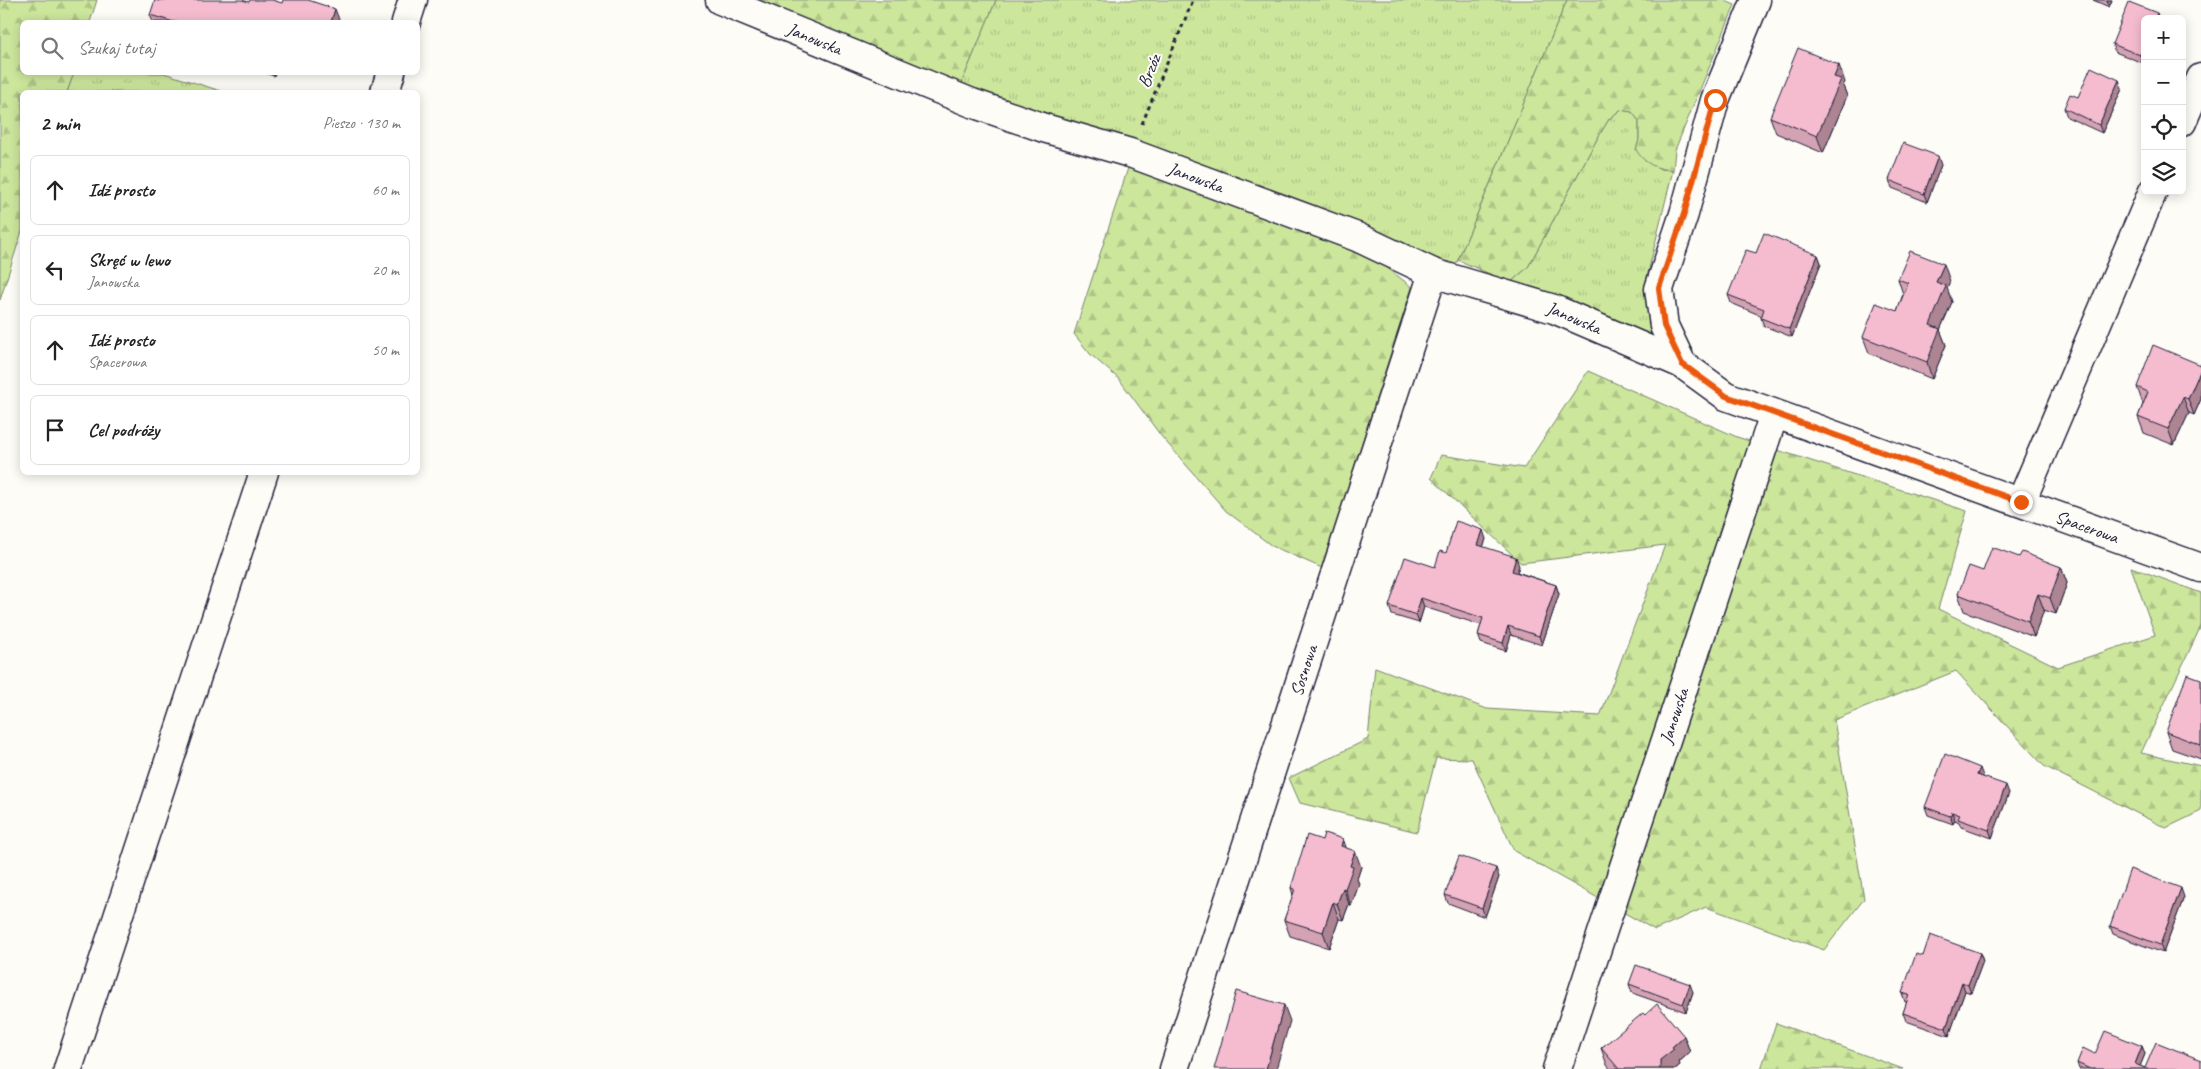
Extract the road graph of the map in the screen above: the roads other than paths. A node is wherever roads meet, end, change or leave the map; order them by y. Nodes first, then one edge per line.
1 (413, 0) edge
2 (720, 0) edge
3 (1756, 0) edge
4 (407, 20) edge
5 (390, 75) edge
6 (2201, 78) edge
7 (385, 90) edge
8 (2186, 113) edge
9 (2151, 195) edge
10 (1432, 273) junction
11 (1682, 364) junction
12 (1774, 414) junction
13 (263, 475) edge
14 (2021, 502) junction
15 (2201, 568) edge
16 (68, 1069) edge
17 (1174, 1069) edge
18 (1556, 1069) edge

1 - 4 street
2 - 10 street, Janowska
3 - 11 street
5 - 7 street
6 - 8 street
9 - 14 street
10 - 11 street, Janowska
10 - 17 street, Sosnowa
11 - 12 street, Janowska
12 - 14 street, Spacerowa
12 - 18 street, Janowska
13 - 16 street
14 - 15 street, Spacerowa

